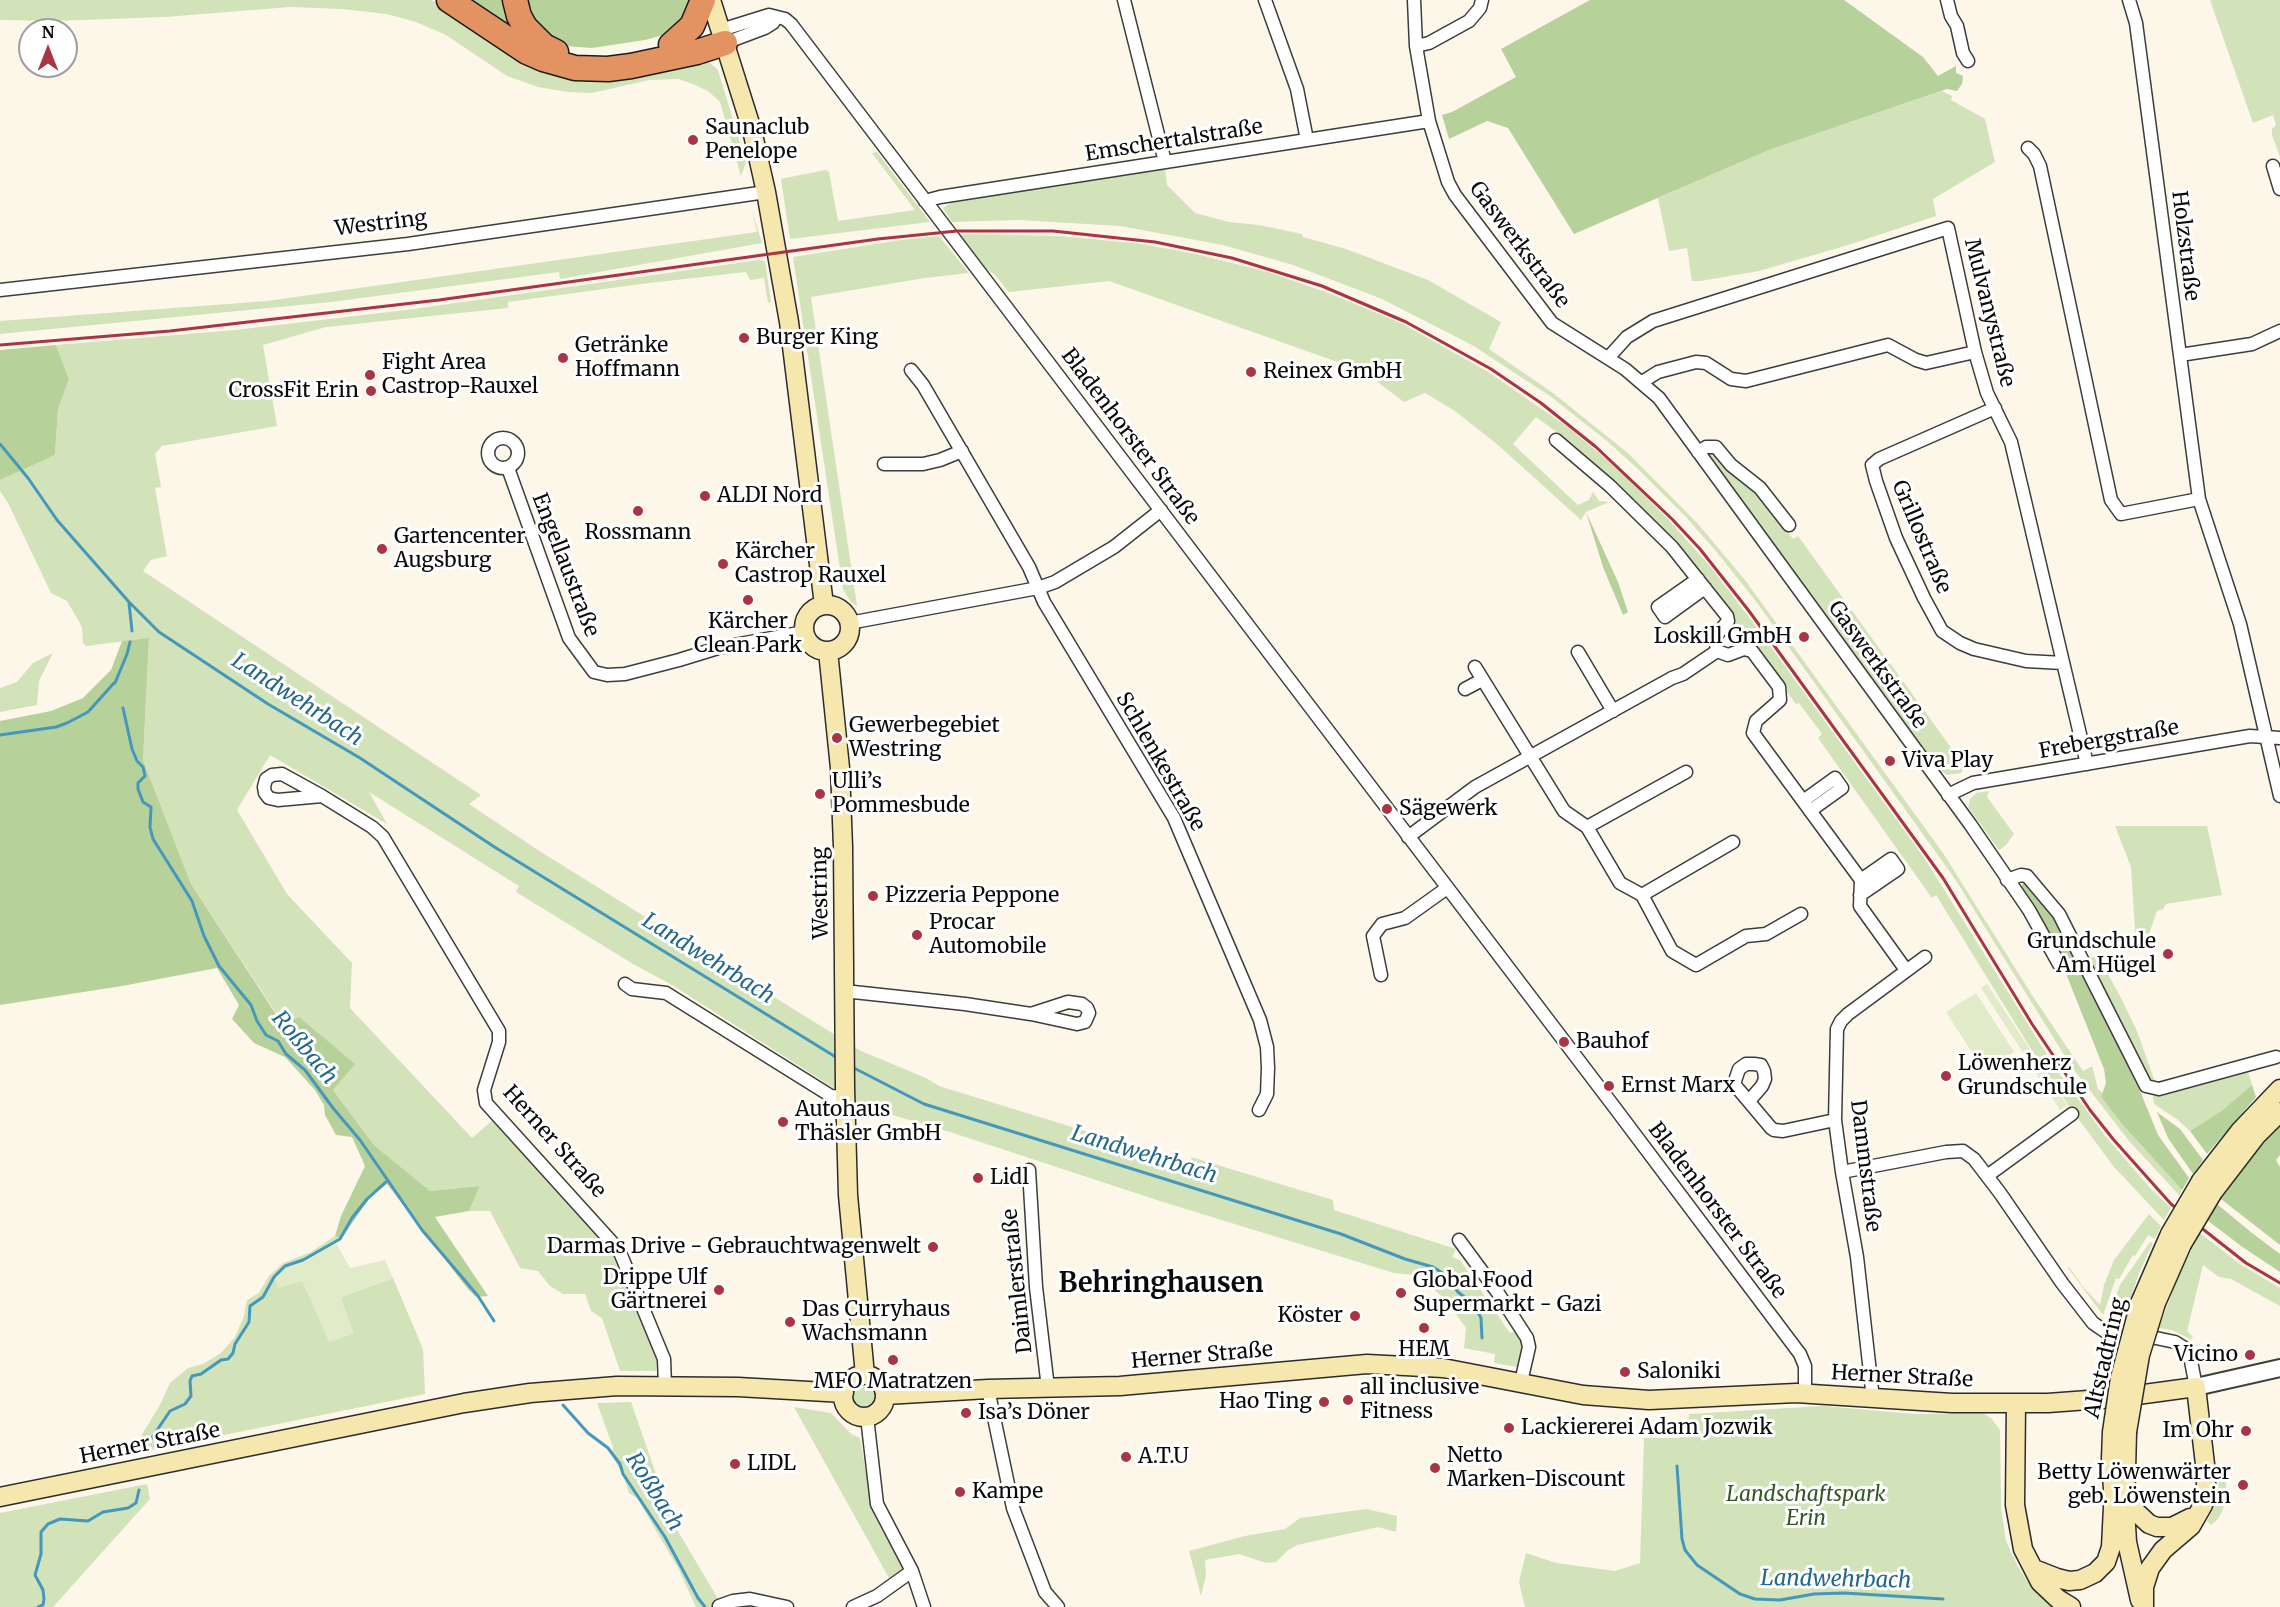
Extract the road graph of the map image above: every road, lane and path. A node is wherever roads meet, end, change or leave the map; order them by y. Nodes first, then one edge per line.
1 (449, 0) edge
2 (515, 0) edge
3 (703, 0) edge
4 (711, 0) edge
5 (1124, 0) edge
6 (1265, 0) edge
7 (1414, 0) edge
8 (1482, 0) edge
9 (1947, 0) edge
10 (2129, 0) edge
11 (723, 36) junction
12 (671, 45) junction
13 (1416, 46) junction
14 (1968, 62) dead end
15 (1430, 121) junction
16 (1307, 140) junction
17 (2028, 148) dead end
18 (1165, 162) junction
19 (2273, 166) dead end
20 (2280, 189) edge
21 (766, 192) junction
22 (925, 201) junction
23 (0, 290) edge
24 (2280, 331) edge
25 (1975, 352) junction
26 (2180, 355) junction
27 (1608, 358) junction
28 (911, 370) dead end
29 (1642, 382) junction
30 (1995, 408) junction
31 (1556, 440) dead end
32 (962, 452) junction
33 (1698, 452) junction
34 (884, 464) dead end
35 (508, 468) dead end
36 (2199, 499) junction
37 (1161, 510) junction
38 (1789, 525) dead end
39 (1038, 588) junction
40 (824, 605) junction
41 (849, 623) junction
42 (804, 632) junction
43 (828, 651) junction
44 (1717, 651) junction
45 (1578, 652) dead end
46 (2063, 663) junction
47 (1475, 667) dead end
48 (1482, 680) junction
49 (1465, 689) dead end
50 (1613, 711) junction
51 (2267, 737) junction
52 (2280, 738) edge
53 (1532, 757) junction
54 (2086, 764) junction
55 (1686, 772) dead end
56 (1948, 795) junction
57 (322, 796) dead end
58 (2280, 796) edge
59 (1587, 827) junction
60 (1408, 837) junction
61 (1733, 842) dead end
62 (1861, 880) junction
63 (2007, 880) junction
64 (1447, 888) junction
65 (1642, 895) junction
66 (1860, 895) junction
67 (1801, 914) dead end
68 (1925, 957) dead end
69 (2059, 964) dead end
70 (1906, 970) junction
71 (1381, 975) dead end
72 (624, 984) dead end
73 (844, 992) junction
74 (1030, 1014) dead end
75 (2276, 1057) dead end
76 (2280, 1089) edge
77 (845, 1092) junction
78 (1749, 1101) dead end
79 (1259, 1110) dead end
80 (2280, 1112) edge
81 (2072, 1114) dead end
82 (1836, 1120) junction
83 (1029, 1170) dead end
84 (1842, 1172) junction
85 (1987, 1176) junction
86 (2207, 1187) junction
87 (1459, 1240) dead end
88 (2280, 1368) edge
89 (865, 1375) junction
90 (2235, 1380) junction
91 (2280, 1380) edge
92 (1521, 1382) junction
93 (664, 1386) junction
94 (1048, 1388) junction
95 (2196, 1388) junction
96 (988, 1389) junction
97 (844, 1393) junction
98 (1805, 1394) junction
99 (886, 1395) junction
100 (1873, 1399) junction
101 (2016, 1403) junction
102 (867, 1417) junction
103 (2120, 1432) junction
104 (2126, 1490) junction
105 (0, 1497) edge
106 (2113, 1507) junction
107 (2198, 1515) junction
108 (2034, 1569) junction
109 (912, 1571) junction
110 (719, 1606) edge
111 (787, 1607) edge
112 (853, 1607) edge
113 (924, 1607) edge
114 (1058, 1607) edge
115 (2071, 1607) edge
116 (2133, 1607) edge
117 (2143, 1607) edge

1 - 11 highway
2 - 12 highway
3 - 12 highway
4 - 11 main road
5 - 18 street
6 - 16 street
7 - 13 street, Gaswerkstraße
8 - 13 street
9 - 14 street
10 - 26 street, Holzstraße
11 - 12 highway
11 - 21 main road
11 - 22 street, Bladenhorster Straße
13 - 15 street, Gaswerkstraße
15 - 16 street, Emschertalstraße
15 - 27 street, Gaswerkstraße
16 - 18 street, Emschertalstraße
17 - 36 street
18 - 22 street, Emschertalstraße
19 - 20 street
21 - 23 street, Westring
21 - 40 main road
22 - 37 street, Bladenhorster Straße
24 - 26 street
25 - 27 street, Mulvanystraße
25 - 29 street
25 - 30 street, Mulvanystraße
26 - 36 street, Holzstraße
27 - 29 street, Gaswerkstraße
28 - 32 street, Schlenkestraße
29 - 33 street, Gaswerkstraße
30 - 46 street, Mulvanystraße
30 - 46 street, Grillostraße
31 - 44 street
32 - 34 street
32 - 39 street, Schlenkestraße
33 - 38 street
33 - 56 street, Gaswerkstraße
35 - 42 street, Engellaustraße
36 - 51 street, Holzstraße
37 - 39 street
37 - 60 street, Bladenhorster Straße
39 - 41 street
39 - 79 street, Schlenkestraße
40 - 41 main road
40 - 42 main road
41 - 43 main road
42 - 43 main road
43 - 73 main road, Westring
44 - 50 street
44 - 62 street
45 - 50 street
46 - 54 street, Mulvanystraße
47 - 48 street
48 - 49 street
48 - 53 street
50 - 53 street
51 - 52 street, Frebergstraße
51 - 54 street, Frebergstraße
51 - 58 street, Holzstraße
53 - 59 street
53 - 60 street
54 - 56 street, Frebergstraße
55 - 59 street
56 - 63 street, Gaswerkstraße
57 - 93 street, Herner Straße
59 - 65 street
60 - 64 street, Bladenhorster Straße
61 - 65 street
62 - 66 street
62 - 66 street
63 - 69 street, Gaswerkstraße
63 - 75 street
64 - 71 street
64 - 98 street, Bladenhorster Straße
65 - 67 street
66 - 70 street
68 - 70 street, Dammstraße
70 - 82 street, Dammstraße
72 - 77 street
73 - 74 street
73 - 77 main road, Westring
76 - 86 main road, Altstadtring
77 - 89 main road, Westring
78 - 82 street
80 - 86 main road, Altstadtring
81 - 85 street
82 - 84 street, Dammstraße
83 - 94 street, Daimlerstraße
84 - 85 street
84 - 100 street, Dammstraße
85 - 95 street
86 - 103 main road, Altstadtring, bridge
87 - 92 street
88 - 90 street, Herner Straße
89 - 97 main road
89 - 99 main road
90 - 91 street
90 - 95 street, Herner Straße
92 - 94 main road, Herner Straße
92 - 98 main road, Herner Straße
93 - 97 main road, Herner Straße
93 - 105 main road, Herner Straße
94 - 96 main road, Herner Straße
95 - 101 main road, Herner Straße
95 - 107 main road
96 - 99 main road, Herner Straße
96 - 114 street
97 - 102 main road
98 - 100 main road, Herner Straße
99 - 102 main road
100 - 101 main road, Herner Straße
101 - 108 main road
102 - 109 street
103 - 104 main road, Altstadtring
103 - 106 main road, Altstadtring
104 - 107 main road
104 - 117 main road, Altstadtring
106 - 108 main road
106 - 116 main road, Altstadtring
107 - 117 main road
108 - 115 main road
109 - 112 street
109 - 113 street
110 - 111 street

